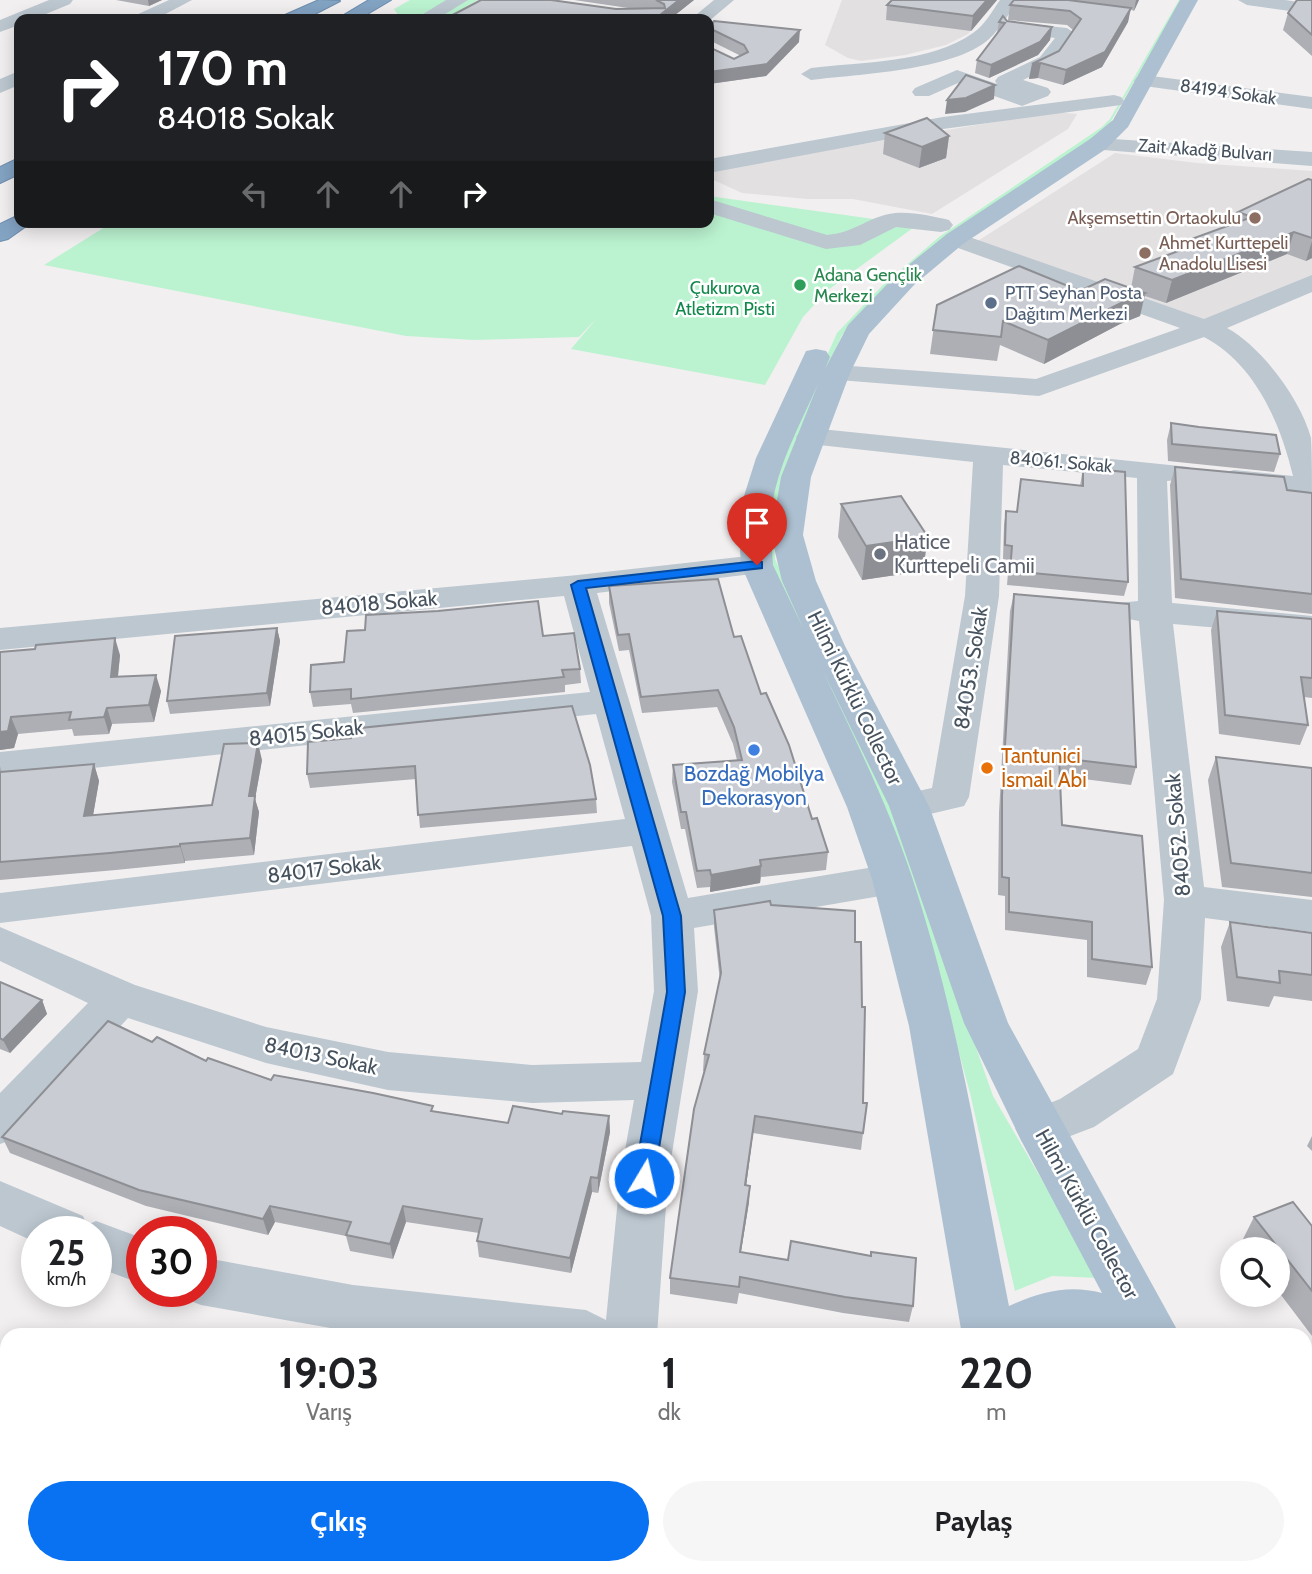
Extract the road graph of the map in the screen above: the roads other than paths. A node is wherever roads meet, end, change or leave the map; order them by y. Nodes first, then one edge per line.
1 (64, 0) edge
2 (183, 0) edge
3 (459, 0) edge
4 (726, 0) edge
5 (1009, 0) edge
6 (1170, 0) edge
7 (1189, 0) edge
8 (1247, 0) edge
9 (332, 1) edge
10 (380, 1) edge
11 (1312, 9) edge
12 (31, 14) edge
13 (153, 14) edge
14 (305, 14) edge
15 (355, 14) edge
16 (361, 14) edge
17 (434, 14) edge
18 (707, 14) edge
19 (1012, 27) edge
20 (945, 52) junction
21 (857, 67) junction
22 (1027, 71) junction
23 (811, 74) dead end
24 (1144, 80) junction
25 (922, 92) dead end
26 (1312, 103) edge
27 (1111, 122) junction
28 (943, 123) junction
29 (1235, 151) junction
30 (1312, 159) edge
31 (714, 165) edge
32 (714, 208) edge
33 (948, 232) junction
34 (1312, 283) edge
35 (1205, 328) junction
36 (836, 373) junction
37 (811, 437) junction
38 (988, 455) junction
39 (1152, 470) junction
40 (1310, 477) edge
41 (757, 565) junction
42 (578, 585) junction
43 (1102, 607) edge
44 (1155, 612) junction
45 (1312, 626) edge
46 (0, 639) edge
47 (611, 701) junction
48 (0, 765) edge
49 (909, 806) junction
50 (648, 830) junction
51 (892, 878) junction
52 (1185, 900) junction
53 (0, 908) edge
54 (672, 916) junction
55 (1312, 916) edge
56 (0, 943) edge
57 (120, 998) junction
58 (660, 1080) junction
59 (0, 1125) edge
60 (1038, 1128) junction
61 (0, 1203) edge
62 (29, 1216) edge
63 (217, 1284) edge
64 (523, 1328) edge
65 (632, 1328) edge
66 (987, 1328) edge
67 (1017, 1328) edge
68 (1126, 1328) edge
69 (1149, 1328) edge

1 - 12 street
2 - 13 street
3 - 17 street
4 - 18 street
5 - 20 street
6 - 27 main road, Hilmi Kürklü Collector
7 - 24 main road, Hilmi Kürklü Collector
8 - 11 street
9 - 14 highway
10 - 15 highway
10 - 16 highway
19 - 22 street
20 - 21 street
20 - 22 street
21 - 23 street
21 - 28 street
22 - 25 street
24 - 26 street, 84194 Sokak
24 - 27 main road, Hilmi Kürklü Collector
27 - 28 street
27 - 29 street, Zait Akadğ Bulvarı
27 - 29 street
27 - 33 main road, Hilmi Kürklü Collector
28 - 31 street
29 - 30 street, Zait Akadğ Bulvarı
32 - 33 street
33 - 35 street
33 - 36 main road, Hilmi Kürklü Collector
33 - 41 main road, Hilmi Kürklü Collector
34 - 35 street
35 - 36 street
35 - 40 street
36 - 37 main road, Hilmi Kürklü Collector
37 - 38 street, 84061. Sokak
37 - 49 main road, Hilmi Kürklü Collector
38 - 39 street, 84061. Sokak
38 - 49 street, 84053. Sokak
39 - 40 street, 84061. Sokak
39 - 44 street, 84052. Sokak
41 - 42 street, 84018 Sokak
41 - 51 main road, Hilmi Kürklü Collector
42 - 46 street, 84018 Sokak
42 - 47 street
43 - 44 street
44 - 45 street
44 - 52 street, 84052. Sokak
47 - 48 street, 84015 Sokak
47 - 50 street
49 - 60 main road, Hilmi Kürklü Collector
50 - 53 street, 84017 Sokak
50 - 54 street
51 - 54 street
51 - 66 main road, Hilmi Kürklü Collector
52 - 55 street
52 - 60 street, 84052. Sokak
54 - 58 street
56 - 57 street, 84013 Sokak
57 - 58 street, 84013 Sokak
57 - 59 street
58 - 65 street
60 - 69 main road, Hilmi Kürklü Collector
61 - 62 street
63 - 64 street
67 - 68 main road

